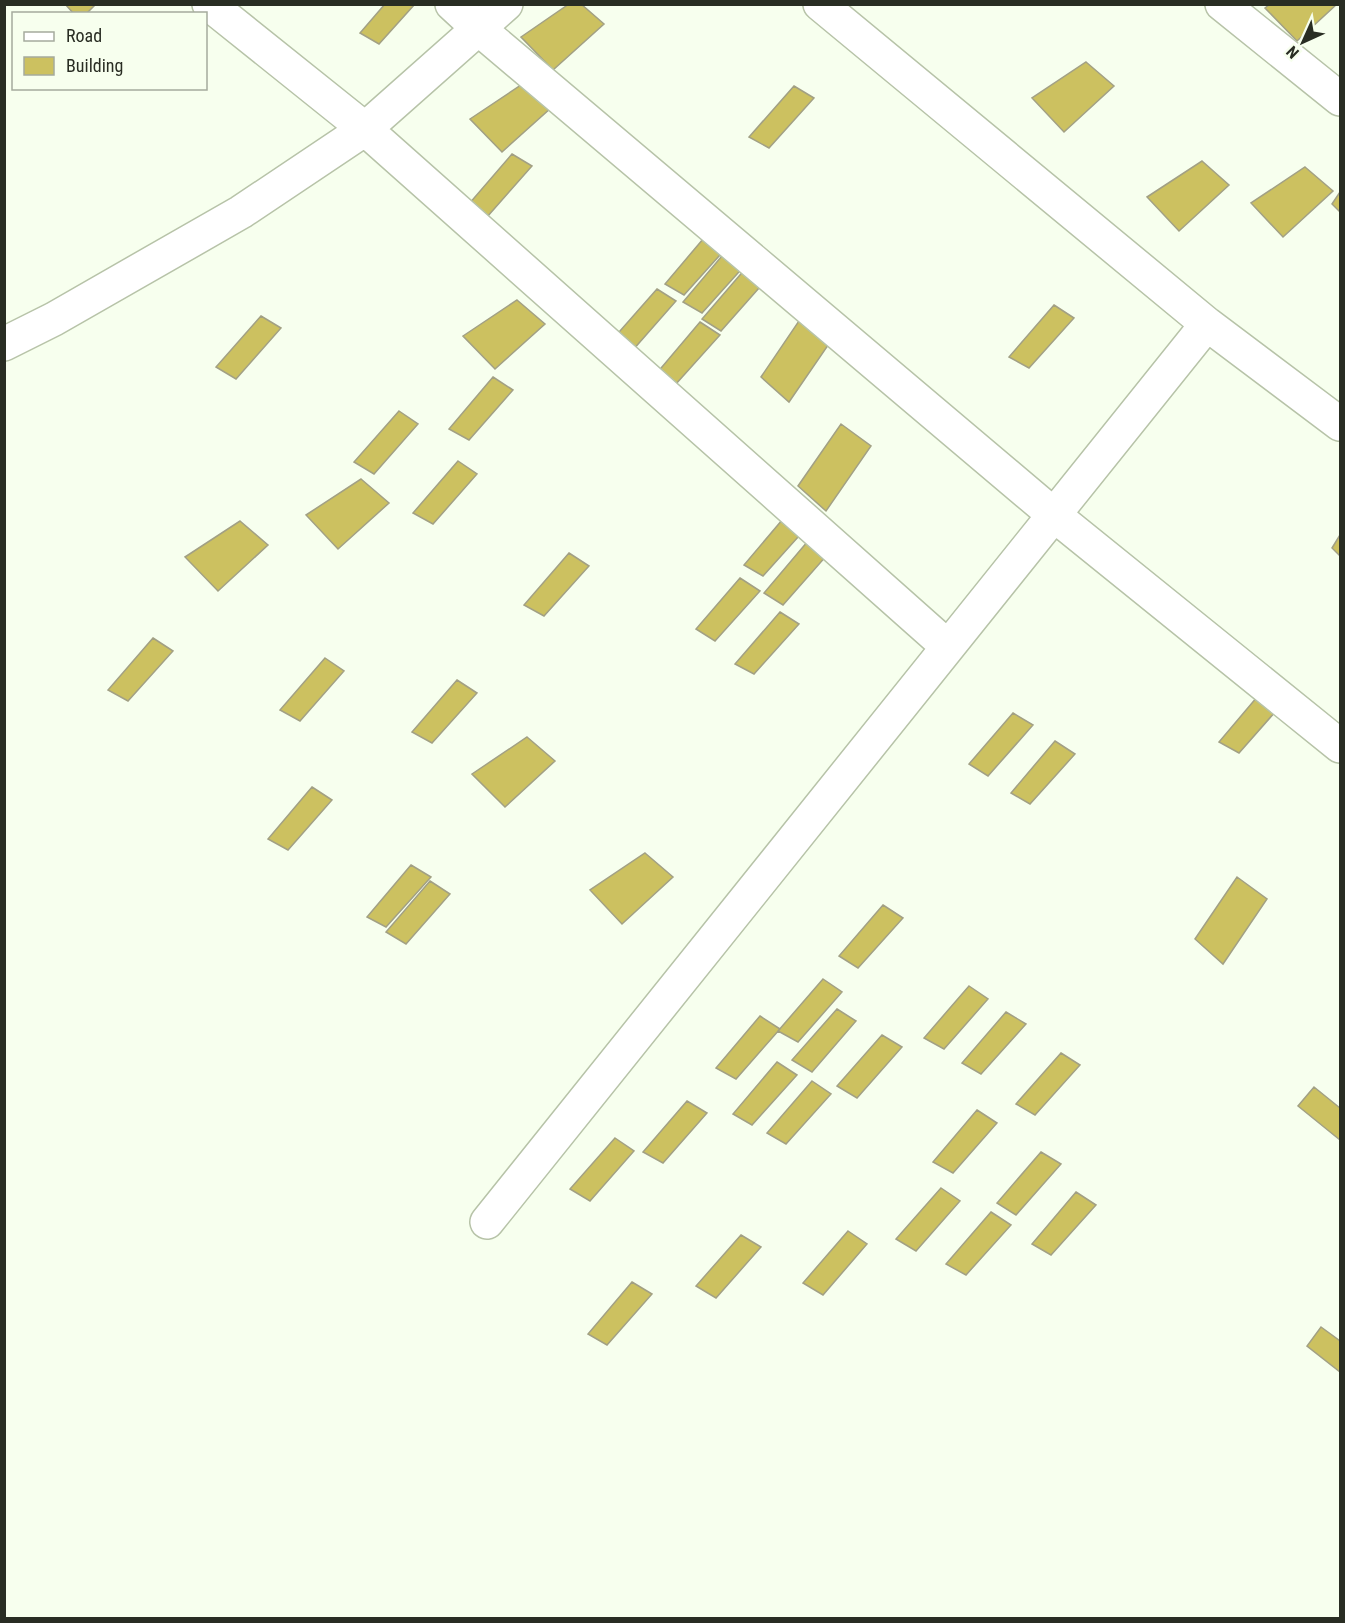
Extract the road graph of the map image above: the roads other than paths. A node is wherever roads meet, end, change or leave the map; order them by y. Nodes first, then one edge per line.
1 (209, 4) edge
2 (452, 4) edge
3 (506, 4) edge
4 (820, 4) edge
5 (1222, 4) edge
6 (479, 29) junction
7 (1341, 99) edge
8 (365, 129) junction
9 (1207, 324) junction
10 (4, 344) edge
11 (1341, 424) edge
12 (1054, 515) junction
13 (948, 647) junction
14 (1341, 747) edge
15 (487, 1222) dead end

1 - 8 street
2 - 6 street
3 - 6 street
4 - 9 street
5 - 7 street
6 - 8 street
6 - 12 street
8 - 10 street
8 - 13 street
9 - 11 street
9 - 12 street
12 - 13 street
12 - 14 street
13 - 15 street

